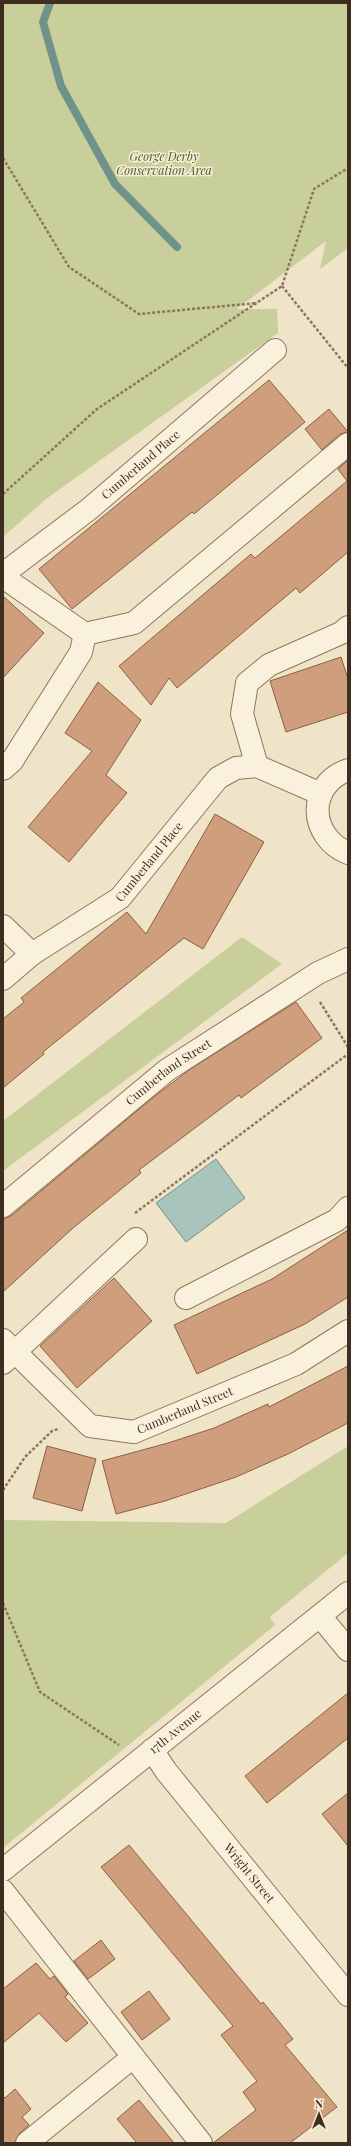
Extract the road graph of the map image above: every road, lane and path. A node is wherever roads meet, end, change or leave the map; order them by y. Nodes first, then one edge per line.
1 (3, 158) edge
2 (348, 168) edge
3 (282, 286) junction
4 (258, 303) junction
5 (275, 350) dead end
6 (348, 368) edge
7 (348, 444) edge
8 (3, 494) edge
9 (3, 575) edge
10 (348, 627) edge
11 (86, 634) junction
12 (257, 766) junction
13 (3, 770) edge
14 (348, 770) edge
15 (320, 794) junction
16 (348, 853) edge
17 (3, 926) edge
18 (32, 954) junction
19 (348, 959) edge
20 (3, 979) edge
21 (307, 981) junction
22 (348, 1047) edge
23 (348, 1054) edge
24 (3, 1206) edge
25 (348, 1208) edge
26 (136, 1239) joint
27 (186, 1298) dead end
28 (348, 1331) edge
29 (7, 1352) edge
30 (85, 1421) junction
31 (3, 1490) edge
32 (348, 1593) edge
33 (3, 1603) edge
34 (320, 1616) junction
35 (348, 1650) edge
36 (123, 1748) dead end
37 (152, 1750) junction
38 (3, 1870) edge
39 (3, 1891) edge
40 (348, 1995) edge
41 (133, 2057) junction
42 (27, 2143) edge
43 (201, 2143) edge

1 - 4 path
2 - 3 path
3 - 4 path
3 - 6 path
4 - 8 path
5 - 9 street, Cumberland Place
7 - 11 street
9 - 11 street, Cumberland Place
10 - 12 street
11 - 13 street
12 - 15 street, Cumberland Place
12 - 18 street, Cumberland Place
14 - 15 street
15 - 16 street
17 - 18 street
18 - 20 street, Cumberland Place
19 - 21 street, Cumberland Street
21 - 22 path
21 - 24 street, Cumberland Street
23 - 26 path
25 - 27 street
26 - 29 street, Cumberland Street
28 - 30 street, Cumberland Street
29 - 30 street, Cumberland Street
30 - 31 path
32 - 34 street, 17th Avenue
33 - 36 path
34 - 35 street
34 - 37 street, 17th Avenue
37 - 38 street, 17th Avenue
37 - 40 street, Wright Street
39 - 41 street
41 - 42 street
41 - 43 street

